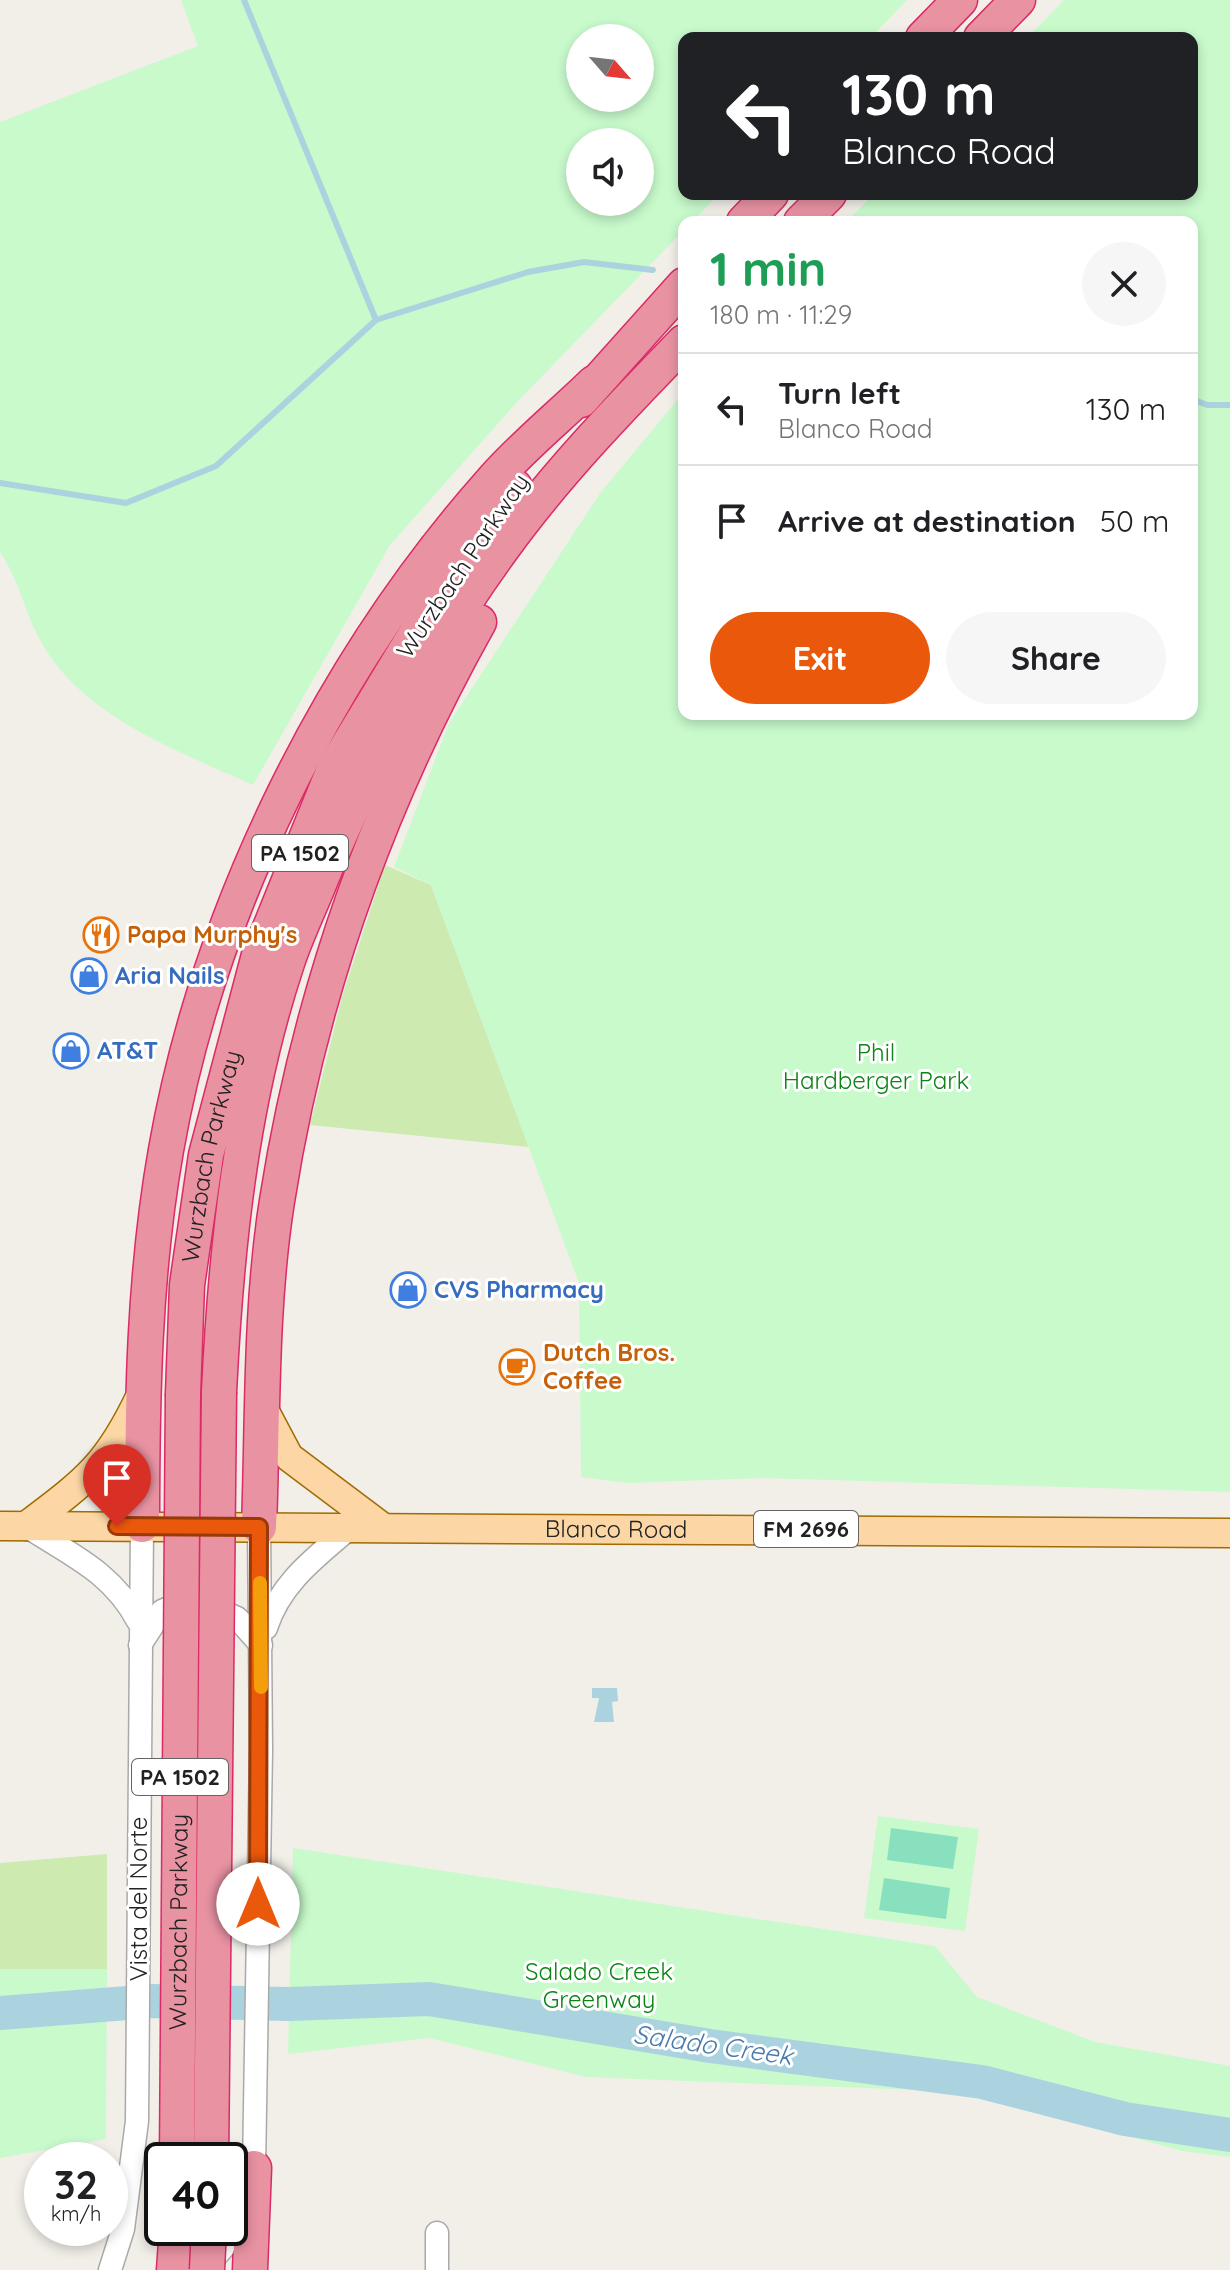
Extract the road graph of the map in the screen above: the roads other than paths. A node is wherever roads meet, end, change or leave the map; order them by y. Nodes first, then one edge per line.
1 (960, 0) edge
2 (1018, 0) edge
3 (929, 32) edge
4 (987, 32) edge
5 (765, 200) edge
6 (823, 200) edge
7 (750, 216) edge
8 (807, 216) edge
9 (678, 292) edge
10 (678, 348) edge
11 (594, 383) junction
12 (583, 449) junction
13 (141, 1406) junction
14 (263, 1408) junction
15 (142, 1525) junction
16 (13, 1526) edge
17 (259, 1527) junction
18 (351, 1527) junction
19 (382, 1527) junction
20 (1230, 1533) edge
21 (138, 1622) junction
22 (140, 1645) junction
23 (261, 1645) junction
24 (177, 2142) edge
25 (211, 2142) edge
26 (254, 2168) junction
27 (437, 2233) dead end
28 (176, 2246) edge
29 (207, 2246) edge
30 (110, 2270) edge
31 (174, 2270) edge
32 (205, 2270) edge
33 (250, 2270) edge
34 (437, 2270) edge

1 - 3 highway
2 - 4 highway
5 - 7 highway
6 - 8 highway
9 - 11 highway, Wurzbach Parkway / PA 1502
10 - 12 highway, Wurzbach Parkway / PA 1502
11 - 13 highway
11 - 24 highway, Wurzbach Parkway / PA 1502, bridge
12 - 14 highway
12 - 25 highway, Wurzbach Parkway / PA 1502, bridge
13 - 14 highway
13 - 15 highway
13 - 16 main road
14 - 17 highway
14 - 19 main road
15 - 16 main road, Blanco Road / FM 2696
15 - 17 main road, Blanco Road / FM 2696
15 - 21 street, Vista del Norte
16 - 21 street
17 - 18 main road, Blanco Road / FM 2696
17 - 23 street
18 - 19 main road, Blanco Road / FM 2696
18 - 23 street
19 - 20 main road, Blanco Road / FM 2696
21 - 22 street, Vista del Norte
22 - 23 street
22 - 30 street, Vista del Norte
23 - 26 street
26 - 32 street
26 - 33 highway
27 - 34 street
28 - 31 highway
29 - 32 highway, bridge

